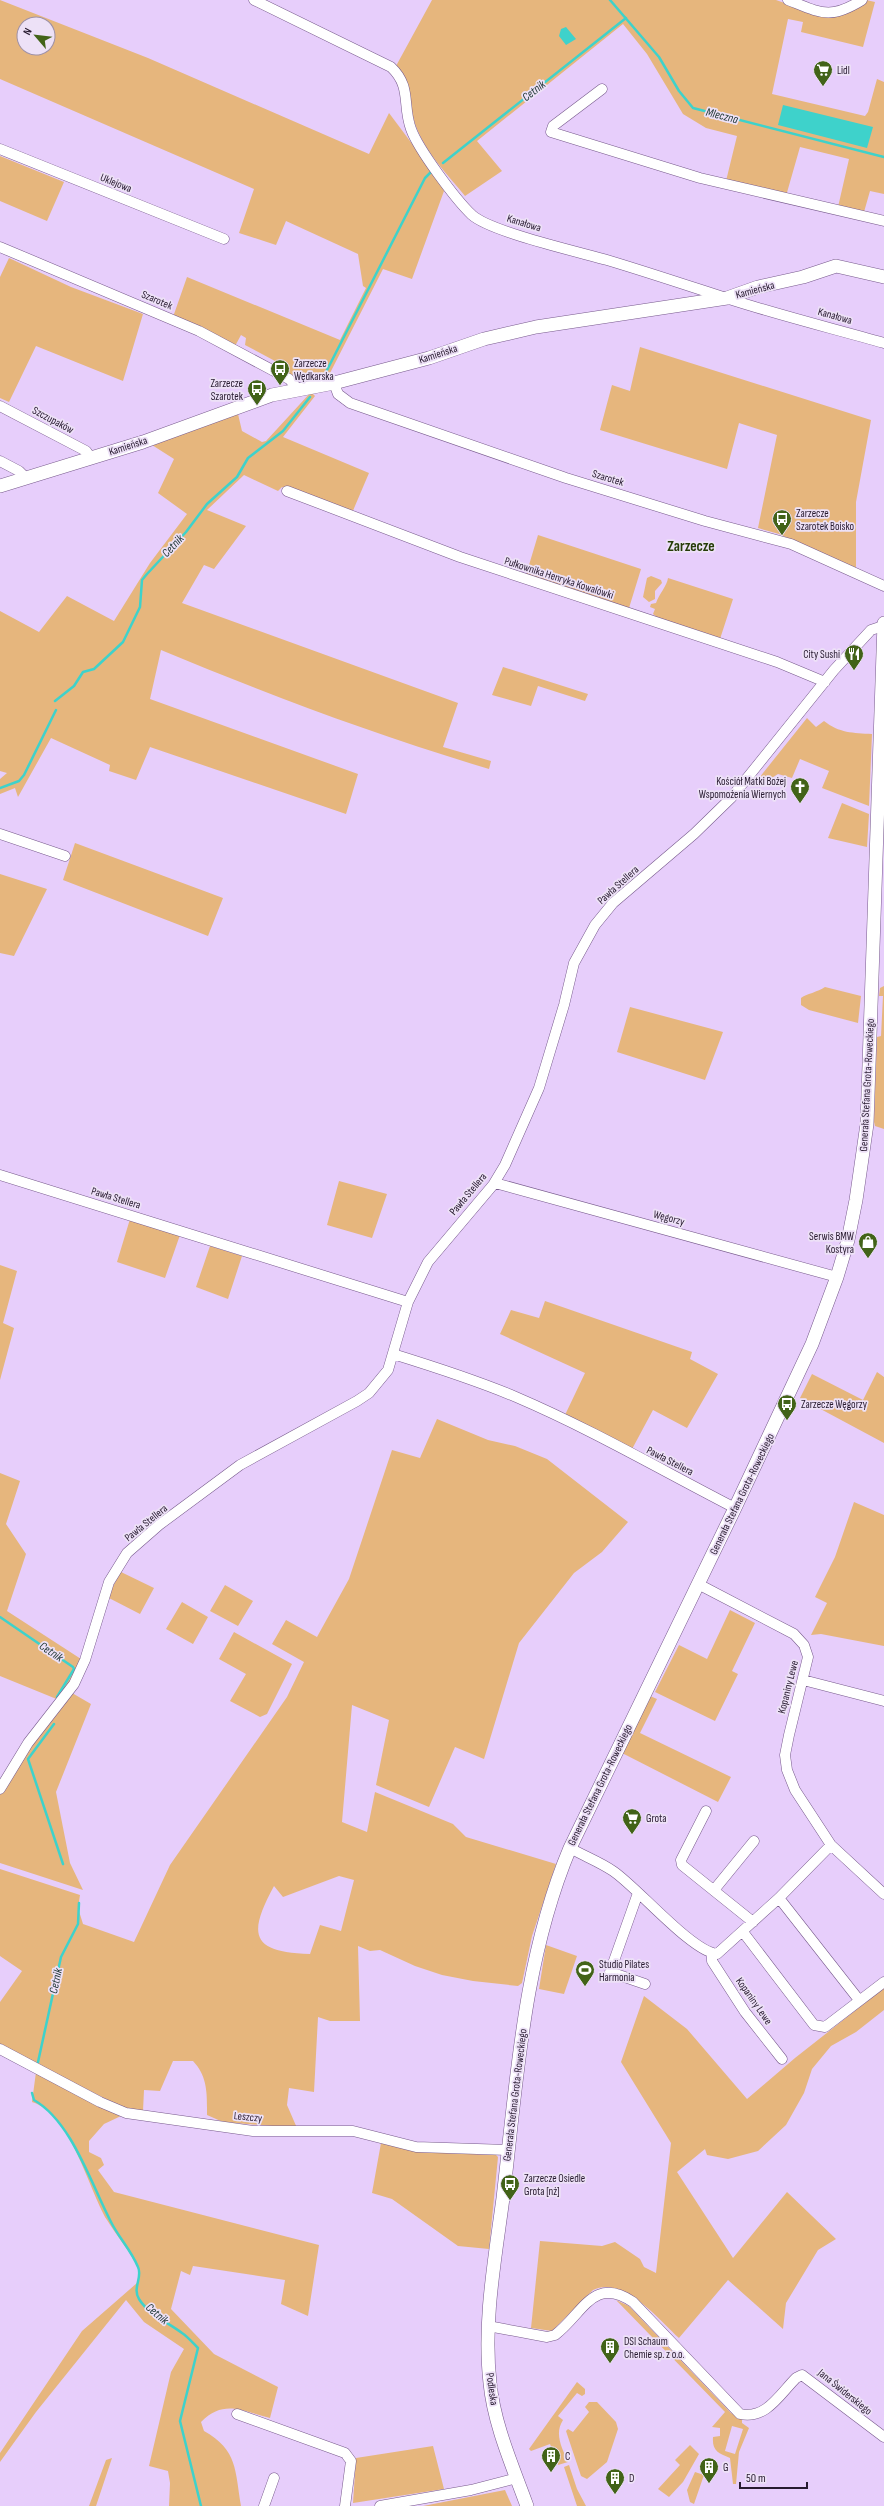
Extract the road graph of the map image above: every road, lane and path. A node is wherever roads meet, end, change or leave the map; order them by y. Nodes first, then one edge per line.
1 (254, 0) edge
2 (788, 0) edge
3 (862, 0) edge
4 (268, 3) edge
5 (602, 89) dead end
6 (0, 149) edge
7 (884, 221) edge
8 (224, 239) dead end
9 (0, 247) edge
10 (884, 277) edge
11 (726, 298) junction
12 (884, 343) edge
13 (334, 383) junction
14 (298, 389) junction
15 (0, 406) edge
16 (91, 458) junction
17 (0, 461) edge
18 (26, 478) junction
19 (0, 486) edge
20 (287, 491) dead end
21 (884, 586) edge
22 (884, 625) edge
23 (825, 682) junction
24 (880, 822) edge
25 (0, 834) edge
26 (65, 856) dead end
27 (0, 1175) edge
28 (494, 1183) junction
29 (838, 1277) junction
30 (408, 1302) junction
31 (393, 1354) junction
32 (735, 1508) junction
33 (698, 1584) junction
34 (803, 1680) junction
35 (884, 1701) edge
36 (0, 1789) edge
37 (706, 1811) dead end
38 (754, 1841) dead end
39 (831, 1845) junction
40 (570, 1848) junction
41 (714, 1890) junction
42 (638, 1893) junction
43 (884, 1894) edge
44 (780, 1898) junction
45 (753, 1922) junction
46 (742, 1932) junction
47 (712, 1953) junction
48 (884, 1982) edge
49 (645, 1984) dead end
50 (859, 2000) junction
51 (0, 2049) edge
52 (782, 2059) dead end
53 (508, 2150) junction
54 (495, 2268) joint
55 (488, 2326) junction
56 (237, 2414) dead end
57 (884, 2437) edge
58 (274, 2478) dead end
59 (517, 2478) junction
60 (264, 2506) edge
61 (345, 2506) edge
62 (380, 2506) edge
63 (527, 2506) edge

1 - 4 street, Kanałowa
2 - 3 street
4 - 11 street, Kanałowa
5 - 7 street
6 - 8 street, Uklejowa
9 - 14 street, Szarotek
10 - 11 street, Kamieńska
11 - 12 street, Kanałowa
11 - 13 street, Kamieńska
13 - 14 street, Kamieńska
13 - 21 street, Szarotek
14 - 16 street, Kamieńska
15 - 16 street, Szczupaków
16 - 18 street, Kamieńska
17 - 18 street
18 - 19 street, Kamieńska
20 - 23 street, Pułkownika Henryka Kowalówki
22 - 23 street, Pawła Stellera
22 - 24 street, Generała Stefana Grota-Roweckiego
23 - 28 street, Pawła Stellera
24 - 29 street, Generała Stefana Grota-Roweckiego
25 - 26 street
27 - 30 street, Pawła Stellera
28 - 29 street, Węgorzy
28 - 30 street, Pawła Stellera
29 - 32 street, Generała Stefana Grota-Roweckiego
30 - 31 street, Pawła Stellera
31 - 32 street, Pawła Stellera
31 - 36 street, Pawła Stellera
32 - 33 street, Generała Stefana Grota-Roweckiego
33 - 34 street, Kopaniny Lewe
33 - 40 street, Generała Stefana Grota-Roweckiego
34 - 35 street
34 - 39 street, Kopaniny Lewe
37 - 41 street
38 - 41 street
39 - 43 street, Kopaniny Lewe
39 - 44 street
40 - 42 street
40 - 53 street, Generała Stefana Grota-Roweckiego
41 - 45 street
42 - 47 street
42 - 49 street
44 - 45 street
44 - 50 street
45 - 46 street
46 - 47 street
46 - 50 street
47 - 52 street, Kopaniny Lewe
48 - 50 street
51 - 53 street, Leszczy
53 - 54 street, Generała Stefana Grota-Roweckiego
54 - 55 street, Podleska
55 - 57 street, Jana Świderskiego
55 - 59 street, Podleska
56 - 61 street
58 - 60 street
59 - 62 street
59 - 63 street, Podleska

